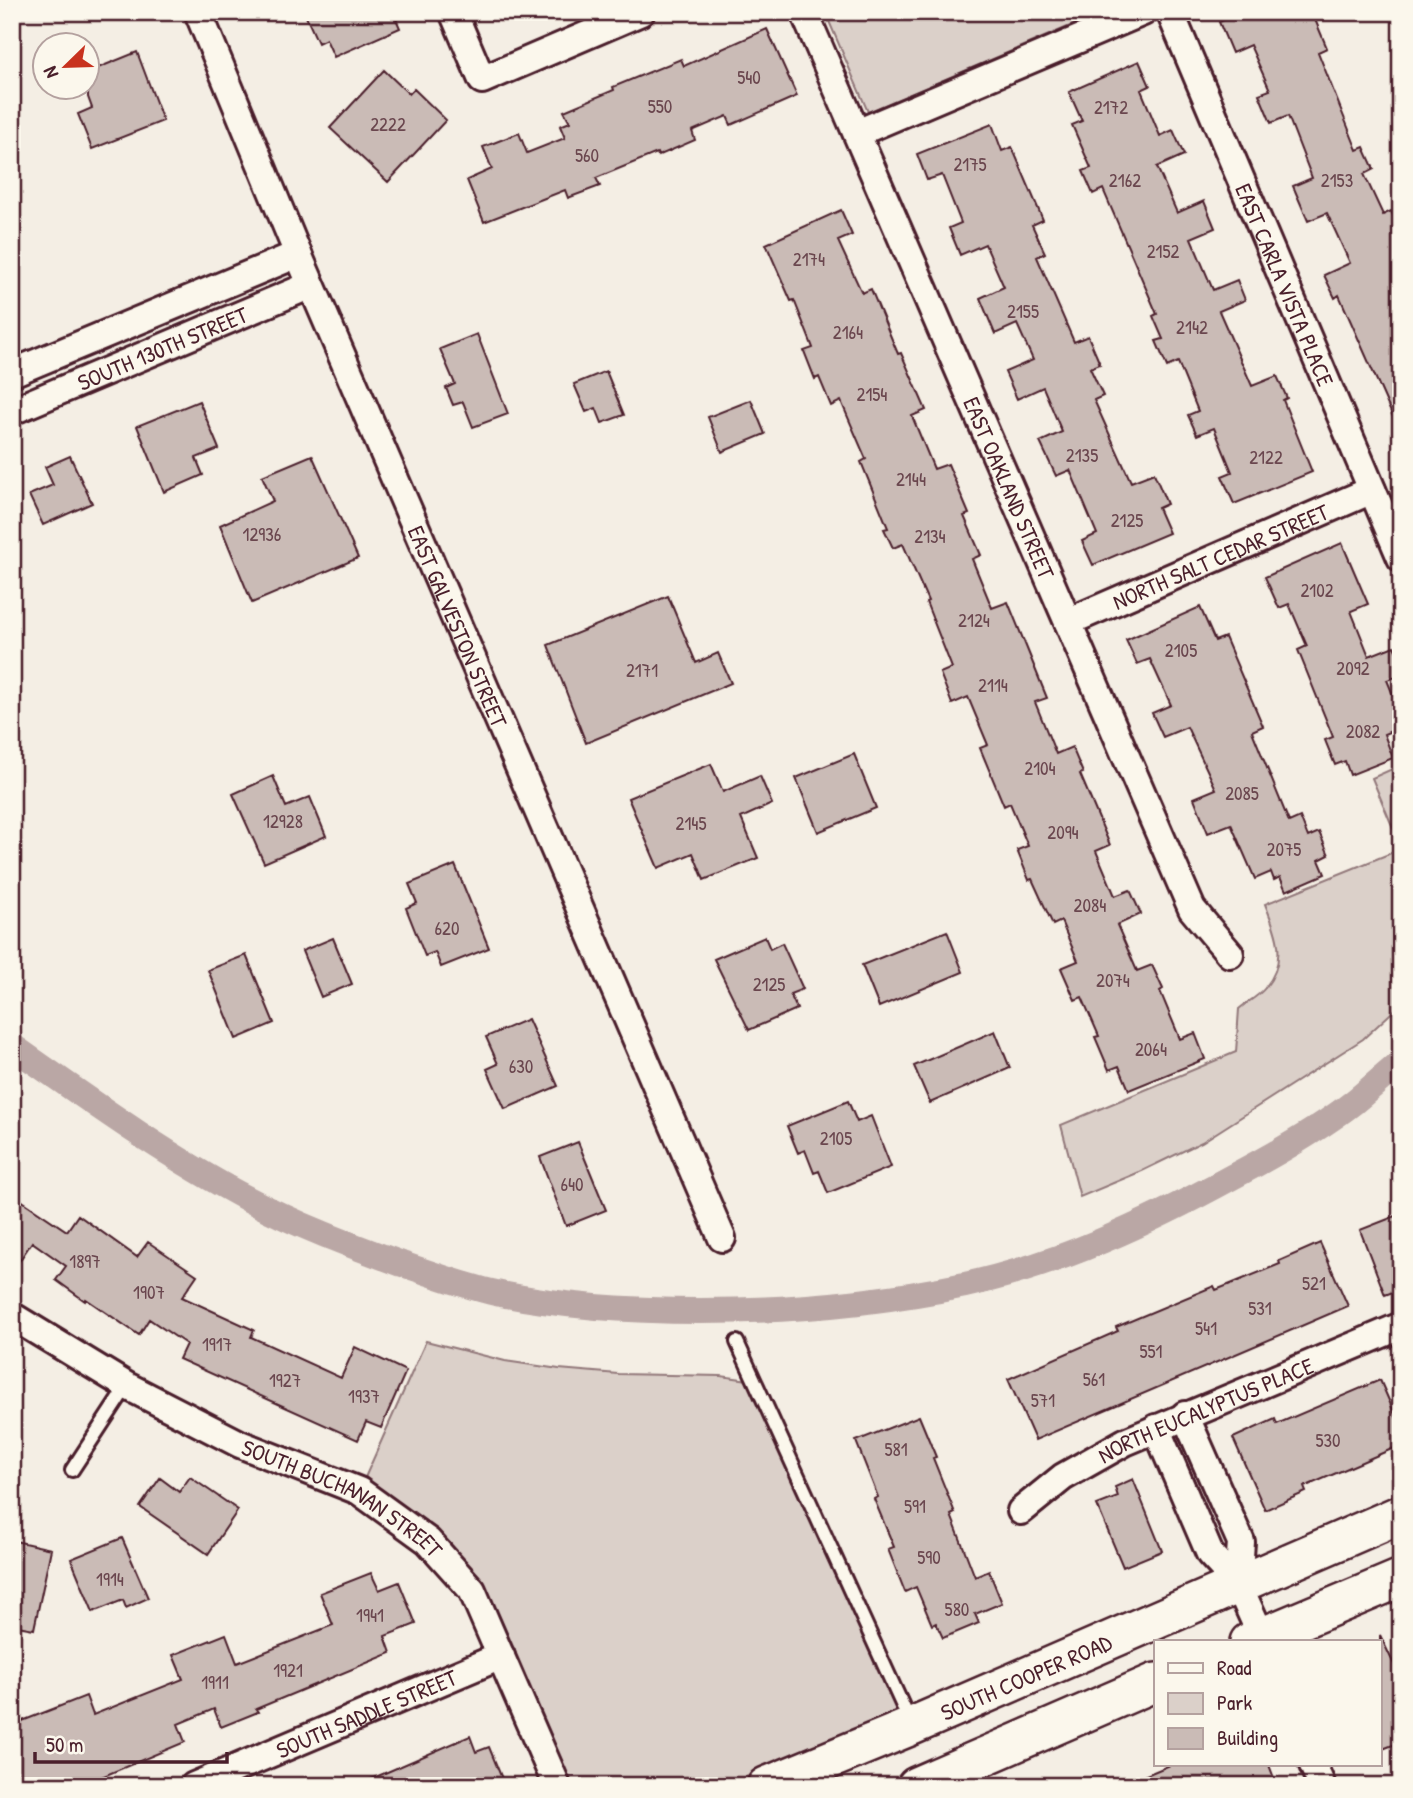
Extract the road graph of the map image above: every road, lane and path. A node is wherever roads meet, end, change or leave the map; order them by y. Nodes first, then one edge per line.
1 (198, 12) edge
2 (453, 12) edge
3 (641, 12) edge
4 (804, 12) edge
5 (1143, 12) edge
6 (1170, 12) edge
7 (857, 133) junction
8 (298, 254) junction
9 (311, 285) junction
10 (12, 373) edge
11 (12, 411) edge
12 (1372, 491) junction
13 (1401, 558) edge
14 (1068, 622) junction
15 (1230, 954) dead end
16 (722, 1238) dead end
17 (12, 1316) edge
18 (1401, 1326) edge
19 (737, 1342) dead end
20 (127, 1386) junction
21 (1185, 1415) junction
22 (1156, 1428) junction
23 (72, 1470) dead end
24 (1202, 1492) junction
25 (1021, 1511) dead end
26 (1401, 1514) edge
27 (1401, 1578) edge
28 (1238, 1584) junction
29 (1258, 1640) edge
30 (501, 1657) junction
31 (1154, 1683) edge
32 (912, 1726) junction
33 (1314, 1766) edge
34 (194, 1786) edge
35 (557, 1786) edge
36 (766, 1786) edge
37 (916, 1786) edge
38 (1322, 1786) edge

1 - 8 street, EAST GALVESTON STREET
2 - 3 street
4 - 7 street, EAST OAKLAND STREET
5 - 7 street
6 - 12 street, EAST CARLA VISTA PLACE
7 - 14 street, EAST OAKLAND STREET
8 - 9 street, EAST GALVESTON STREET
8 - 10 street
9 - 11 street, SOUTH 130TH STREET
9 - 16 street, EAST GALVESTON STREET
12 - 13 street, EAST CARLA VISTA PLACE
12 - 14 street, NORTH SALT CEDAR STREET
14 - 15 street, EAST OAKLAND STREET
17 - 20 street, SOUTH BUCHANAN STREET
18 - 21 street, NORTH EUCALYPTUS PLACE
19 - 32 lane
20 - 23 lane
20 - 30 street, SOUTH BUCHANAN STREET
21 - 22 street, NORTH EUCALYPTUS PLACE
21 - 24 street
22 - 24 street
22 - 25 street, NORTH EUCALYPTUS PLACE
24 - 28 street
26 - 28 main road, SOUTH COOPER ROAD
27 - 29 main road
28 - 29 street
28 - 32 main road, SOUTH COOPER ROAD
30 - 34 street, SOUTH SADDLE STREET
30 - 35 street, SOUTH BUCHANAN STREET
31 - 37 main road
32 - 36 main road, SOUTH COOPER ROAD
33 - 38 street

